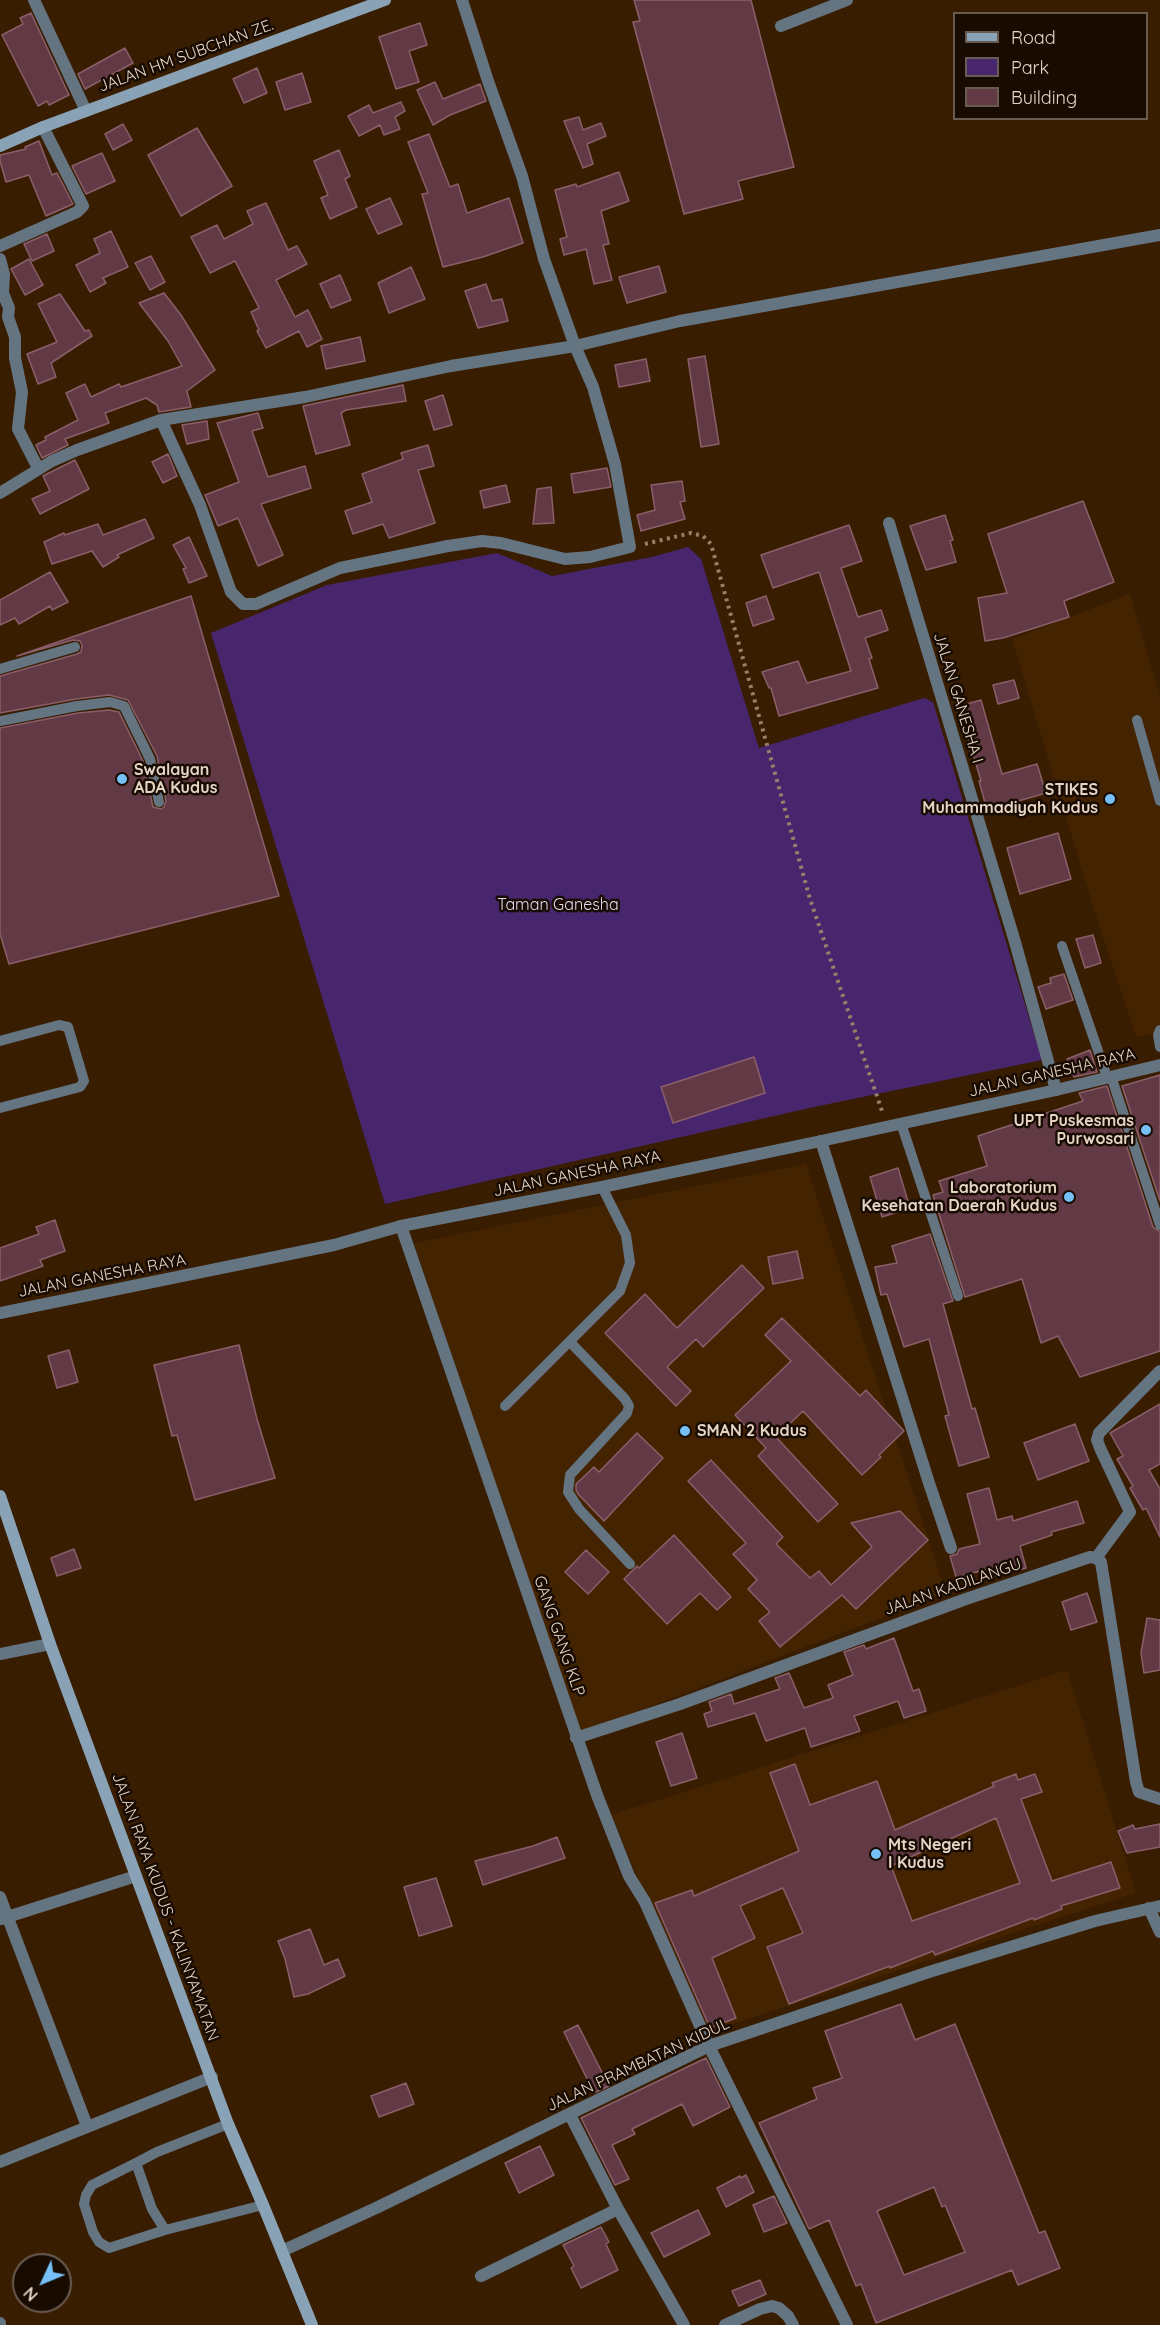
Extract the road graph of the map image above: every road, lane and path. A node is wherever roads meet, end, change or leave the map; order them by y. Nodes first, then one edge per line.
1 (385, 0) edge
2 (462, 0) edge
3 (847, 0) edge
4 (38, 2) edge
5 (781, 26) dead end
6 (86, 111) junction
7 (43, 127) junction
8 (0, 146) edge
9 (1160, 235) edge
10 (0, 246) edge
11 (0, 259) edge
12 (575, 346) junction
13 (161, 420) junction
14 (38, 468) junction
15 (0, 493) edge
16 (889, 523) dead end
17 (630, 547) junction
18 (75, 646) dead end
19 (0, 669) edge
20 (1137, 720) dead end
21 (0, 721) edge
22 (1160, 801) edge
23 (159, 802) dead end
24 (1062, 946) dead end
25 (1160, 1030) edge
26 (0, 1041) edge
27 (1160, 1047) edge
28 (1160, 1065) edge
29 (1109, 1077) junction
30 (1056, 1090) junction
31 (0, 1108) edge
32 (901, 1123) junction
33 (887, 1126) junction
34 (821, 1141) junction
35 (602, 1187) junction
36 (1160, 1225) edge
37 (401, 1226) junction
38 (958, 1296) dead end
39 (0, 1313) edge
40 (570, 1342) junction
41 (1160, 1371) edge
42 (504, 1406) dead end
43 (0, 1496) edge
44 (951, 1548) dead end
45 (1096, 1558) junction
46 (630, 1564) dead end
47 (50, 1644) junction
48 (0, 1654) edge
49 (576, 1738) junction
50 (1160, 1799) edge
51 (136, 1876) junction
52 (0, 1897) edge
53 (1154, 1907) edge
54 (4, 1918) edge
55 (1160, 1932) edge
56 (709, 2046) junction
57 (212, 2077) junction
58 (570, 2115) junction
59 (228, 2124) junction
60 (87, 2126) junction
61 (0, 2163) edge
62 (136, 2163) junction
63 (264, 2205) junction
64 (618, 2209) junction
65 (165, 2230) junction
66 (282, 2251) junction
67 (481, 2276) dead end
68 (312, 2325) edge
69 (684, 2325) edge
70 (725, 2325) edge
71 (793, 2325) edge
72 (847, 2325) edge

1 - 6 main road, JALAN HM SUBCHAN ZE.
2 - 12 street
3 - 5 street
4 - 6 street
6 - 7 main road, JALAN HM SUBCHAN ZE.
7 - 8 main road, JALAN HM SUBCHAN ZE.
7 - 10 street
9 - 12 street
11 - 14 street
12 - 13 street
12 - 17 street
13 - 14 street
13 - 17 street
14 - 15 street
16 - 30 street, JALAN GANESHA I
17 - 33 path
18 - 19 lane
20 - 22 lane
21 - 23 lane
24 - 29 lane
25 - 27 lane
26 - 31 lane
28 - 29 street, JALAN GANESHA RAYA
29 - 30 street, JALAN GANESHA RAYA
29 - 36 lane
30 - 32 street, JALAN GANESHA RAYA
32 - 33 street, JALAN GANESHA RAYA
32 - 38 lane
33 - 34 street, JALAN GANESHA RAYA
34 - 35 street, JALAN GANESHA RAYA
34 - 44 street
35 - 37 street, JALAN GANESHA RAYA
35 - 40 lane
37 - 39 street, JALAN GANESHA RAYA
37 - 49 street, GANG GANG KLP
40 - 42 lane
40 - 46 lane
41 - 45 street
43 - 47 main road, JALAN RAYA KUDUS - KALINYAMATAN
45 - 49 street, JALAN KADILANGU
45 - 50 street
47 - 48 street
47 - 51 main road, JALAN RAYA KUDUS - KALINYAMATAN
49 - 56 street, GANG GANG KLP
51 - 54 street
51 - 57 main road, JALAN RAYA KUDUS - KALINYAMATAN
52 - 54 street
53 - 55 street
53 - 56 street, JALAN PRAMBATAN KIDUL
54 - 60 street
56 - 58 street, JALAN PRAMBATAN KIDUL
56 - 72 street, GANG GANG KLP
57 - 59 main road, JALAN RAYA KUDUS - KALINYAMATAN
57 - 60 street
58 - 64 street
58 - 66 street, JALAN PRAMBATAN KIDUL
59 - 62 lane
59 - 63 main road, JALAN RAYA KUDUS - KALINYAMATAN
60 - 61 street
62 - 65 lane
62 - 65 lane
63 - 65 lane
63 - 66 main road, JALAN RAYA KUDUS - KALINYAMATAN
64 - 67 street
64 - 69 street
66 - 68 main road, JALAN RAYA KUDUS - KALINYAMATAN
70 - 71 street

